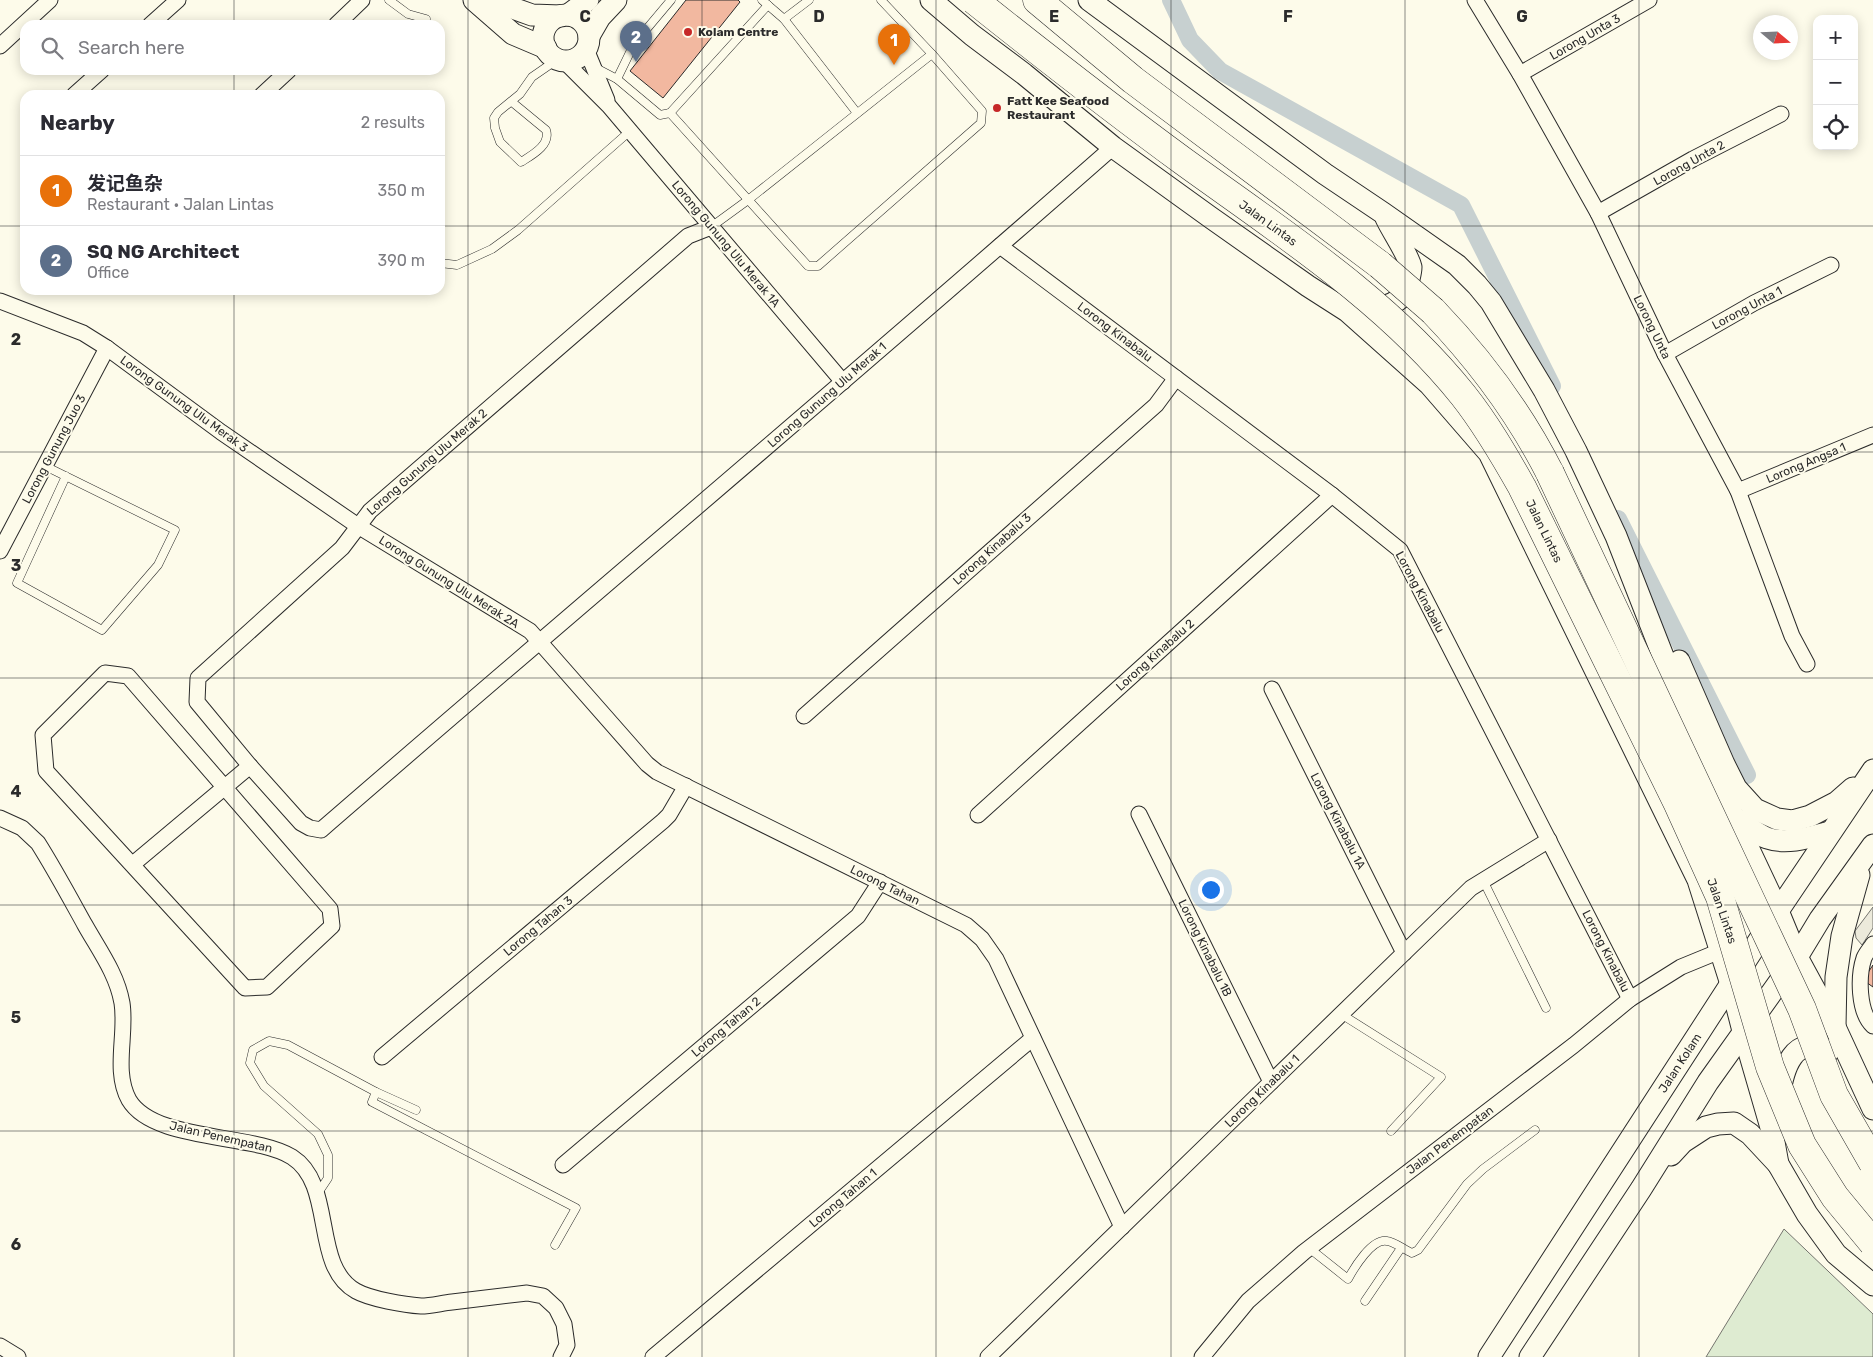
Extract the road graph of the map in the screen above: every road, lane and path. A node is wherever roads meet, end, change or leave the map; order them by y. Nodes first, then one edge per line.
1 (50, 0) edge
2 (178, 0) edge
3 (362, 0) edge
4 (389, 0) edge
5 (474, 0) edge
6 (490, 0) edge
7 (588, 0) edge
8 (616, 0) edge
9 (671, 0) edge
10 (809, 0) edge
11 (881, 0) edge
12 (931, 0) edge
13 (974, 0) edge
14 (1037, 0) edge
15 (1089, 0) edge
16 (1475, 0) edge
17 (1649, 0) edge
18 (765, 2) edge
19 (565, 15) junction
20 (426, 19) dead end
21 (784, 19) junction
22 (28, 20) edge
23 (156, 20) edge
24 (341, 20) edge
25 (20, 28) edge
26 (587, 42) junction
27 (0, 46) edge
28 (932, 54) junction
29 (556, 56) junction
30 (595, 68) junction
31 (1520, 74) junction
32 (96, 75) edge
33 (284, 75) edge
34 (617, 79) junction
35 (80, 90) edge
36 (267, 90) edge
37 (512, 102) junction
38 (609, 106) junction
39 (670, 113) junction
40 (857, 113) junction
41 (1781, 114) dead end
42 (630, 131) junction
43 (1113, 147) junction
44 (748, 200) junction
45 (1383, 213) junction
46 (1598, 213) junction
47 (711, 227) junction
48 (1000, 246) junction
49 (445, 264) edge
50 (1831, 265) dead end
51 (1308, 286) junction
52 (0, 302) edge
53 (108, 348) junction
54 (1665, 354) junction
55 (1176, 378) junction
56 (843, 382) junction
57 (1873, 435) edge
58 (45, 466) junction
59 (66, 476) junction
60 (1738, 491) junction
61 (1332, 495) junction
62 (358, 526) junction
63 (1616, 536) junction
64 (0, 551) edge
65 (539, 640) junction
66 (1807, 664) dead end
67 (1272, 689) dead end
68 (804, 716) dead end
69 (250, 766) junction
70 (1872, 772) edge
71 (686, 786) junction
72 (224, 788) junction
73 (1139, 814) dead end
74 (978, 815) dead end
75 (1733, 816) junction
76 (0, 818) edge
77 (322, 830) joint
78 (1830, 832) junction
79 (1549, 840) junction
80 (1869, 851) edge
81 (133, 864) junction
82 (1483, 880) junction
83 (880, 882) junction
84 (1778, 911) junction
85 (1873, 944) edge
86 (1720, 951) junction
87 (1404, 952) junction
88 (1797, 956) junction
89 (1731, 984) junction
90 (1630, 999) junction
91 (1867, 1001) edge
92 (1546, 1008) dead end
93 (1341, 1014) junction
94 (1873, 1026) edge
95 (1835, 1027) junction
96 (1743, 1031) junction
97 (1033, 1038) junction
98 (382, 1057) dead end
99 (1271, 1082) junction
100 (376, 1092) junction
101 (1696, 1101) junction
102 (1871, 1104) edge
103 (416, 1110) dead end
104 (1639, 1125) junction
105 (1535, 1130) dead end
106 (1391, 1131) dead end
107 (1772, 1132) junction
108 (1873, 1163) edge
109 (1778, 1164) junction
110 (563, 1165) dead end
111 (1641, 1189) junction
112 (318, 1193) junction
113 (1122, 1227) junction
114 (1873, 1243) edge
115 (555, 1245) dead end
116 (1309, 1248) junction
117 (1401, 1248) junction
118 (1873, 1286) edge
119 (1365, 1301) dead end
120 (0, 1346) edge
121 (18, 1357) edge
122 (561, 1357) edge
123 (653, 1357) edge
124 (988, 1357) edge
125 (1202, 1357) edge
126 (1489, 1357) edge
127 (1530, 1357) edge

1 - 22 street
2 - 23 street
3 - 24 street
4 - 20 lane
5 - 29 main road
6 - 19 main road
7 - 19 main road
8 - 26 main road
9 - 34 lane
10 - 21 lane
11 - 28 lane
12 - 43 main road, Jalan Lintas
13 - 114 highway, Jalan Lintas, bridge
14 - 108 highway, bridge
15 - 45 main road
16 - 31 street, Lorong Unta
17 - 31 street, Lorong Unta 3
18 - 21 lane
18 - 39 lane
19 - 26 main road
19 - 29 main road
21 - 40 lane
25 - 27 street
26 - 29 main road
26 - 30 street, Lorong Gunung Ulu Merak 1A
28 - 40 lane
28 - 44 lane
29 - 37 lane
29 - 38 street, Lorong Gunung Ulu Merak 1A
30 - 34 lane
30 - 38 street, Lorong Gunung Ulu Merak 1A
31 - 46 street, Lorong Unta
32 - 35 street
33 - 36 street
34 - 39 lane
37 - 37 lane
38 - 42 street, Lorong Gunung Ulu Merak 1A
39 - 44 lane
40 - 44 lane
41 - 46 street, Lorong Unta 2
42 - 47 street, Lorong Gunung Ulu Merak 1A
42 - 49 lane
43 - 48 street, Lorong Gunung Ulu Merak 1
43 - 51 main road, Jalan Lintas
44 - 47 lane
45 - 51 main road
45 - 63 main road
46 - 54 street, Lorong Unta
47 - 56 street, Lorong Gunung Ulu Merak 1A
47 - 62 street, Lorong Gunung Ulu Merak 2
48 - 55 street, Lorong Kinabalu
48 - 56 street, Lorong Gunung Ulu Merak 1
50 - 54 street, Lorong Unta 1
51 - 86 main road, Jalan Lintas
52 - 53 street, Lorong Gunung Ulu Merak 3
53 - 58 street, Lorong Gunung Juo 3
53 - 62 street, Lorong Gunung Ulu Merak 3
54 - 60 street, Lorong Unta
55 - 61 street, Lorong Kinabalu
55 - 68 street, Lorong Kinabalu 3
56 - 65 street, Lorong Gunung Ulu Merak 1
57 - 60 street, Lorong Angsa 1
58 - 59 lane
58 - 64 street, Lorong Gunung Juo 3
59 - 59 lane
60 - 66 street, Lorong Unta
61 - 74 street, Lorong Kinabalu 2
61 - 79 street, Lorong Kinabalu
62 - 65 street, Lorong Gunung Ulu Merak 2A
62 - 69 street, Lorong Gunung Ulu Merak 2
63 - 70 main road
63 - 75 main road
65 - 71 street, Lorong Tahan
65 - 77 street, Lorong Gunung Ulu Merak 1
67 - 87 street, Lorong Kinabalu 1A
69 - 72 street
69 - 77 street, Lorong Gunung Ulu Merak 2
70 - 78 main road, Jalan Kolam
71 - 83 street, Lorong Tahan
71 - 98 street, Lorong Tahan 3
72 - 81 street
72 - 81 street
72 - 81 street
73 - 99 street, Lorong Kinabalu 1B
75 - 78 main road
75 - 84 main road
76 - 112 street, Jalan Penempatan
78 - 84 main road, Jalan Kolam
79 - 82 street, Lorong Kinabalu 1
79 - 90 street, Lorong Kinabalu
80 - 88 main road
80 - 95 main road
82 - 87 street, Lorong Kinabalu 1
82 - 92 lane
83 - 97 street, Lorong Tahan
83 - 110 street, Lorong Tahan 2
84 - 88 main road
84 - 89 main road, Jalan Kolam
85 - 91 street
86 - 89 main road, Jalan Lintas
86 - 90 street, Jalan Penempatan
87 - 93 street, Lorong Kinabalu 1
88 - 95 main road
88 - 96 main road
89 - 96 main road, Jalan Lintas
89 - 104 main road, Jalan Kolam
90 - 116 street, Jalan Penempatan
91 - 94 street
93 - 99 street, Lorong Kinabalu 1
93 - 106 lane
95 - 102 main road
96 - 101 main road
96 - 107 main road, Jalan Lintas
97 - 113 street, Lorong Tahan
97 - 123 street, Lorong Tahan 1
99 - 113 street, Lorong Kinabalu 1
100 - 103 lane
100 - 112 lane
100 - 115 lane
101 - 104 main road
101 - 111 main road
102 - 107 main road
104 - 126 main road, Jalan Kolam
105 - 117 lane
107 - 109 main road, Jalan Lintas
109 - 111 main road
109 - 118 main road
111 - 127 main road
112 - 122 street, Jalan Penempatan
113 - 124 street, Lorong Kinabalu 1
116 - 117 lane
116 - 125 street, Jalan Penempatan
117 - 119 lane
120 - 121 street

